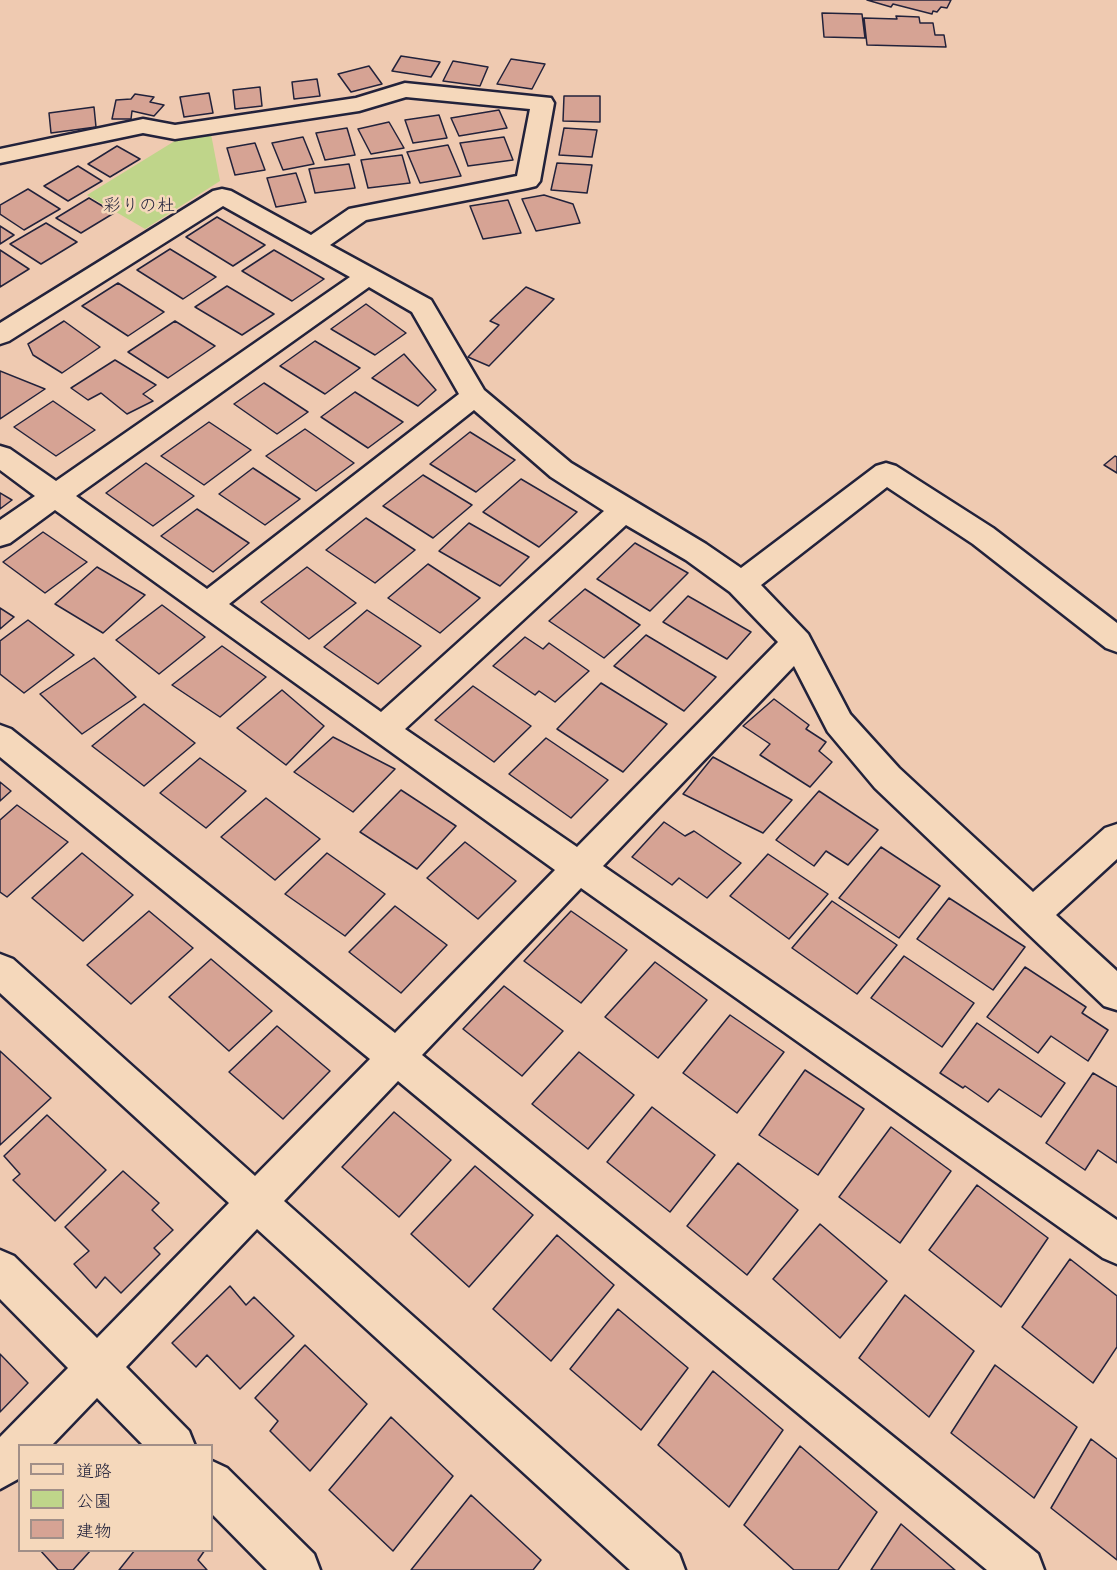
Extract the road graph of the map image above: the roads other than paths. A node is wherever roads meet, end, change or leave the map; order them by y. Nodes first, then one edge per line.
1 (61, 143) junction
2 (0, 156) edge
3 (0, 178) edge
4 (312, 246) junction
5 (368, 276) junction
6 (0, 335) edge
7 (474, 396) junction
8 (0, 456) edge
9 (55, 495) junction
10 (624, 510) junction
11 (0, 535) edge
12 (741, 584) junction
13 (208, 604) junction
14 (1117, 640) edge
15 (796, 642) junction
16 (382, 730) junction
17 (0, 738) edge
18 (1117, 838) edge
19 (579, 865) junction
20 (1034, 913) junction
21 (0, 970) edge
22 (1117, 994) edge
23 (394, 1056) junction
24 (255, 1203) junction
25 (1117, 1244) edge
26 (0, 1270) edge
27 (96, 1367) junction
28 (22, 1444) edge
29 (172, 1444) edge
30 (18, 1448) edge
31 (0, 1467) edge
32 (213, 1484) edge
33 (298, 1570) edge
34 (663, 1570) edge
35 (1022, 1570) edge

1 - 2 street
1 - 3 street
1 - 4 street
4 - 5 street
4 - 6 street
5 - 7 street
5 - 9 street
7 - 10 street
7 - 13 street
8 - 9 street
9 - 11 street
9 - 13 street
10 - 12 street
10 - 16 street
12 - 14 street
12 - 15 street
13 - 16 street
15 - 19 street
15 - 20 street
16 - 19 street
17 - 23 street
18 - 20 street
19 - 23 street
19 - 25 street
20 - 22 street
21 - 24 street
23 - 24 street
23 - 35 street
24 - 27 street
24 - 34 street
26 - 27 street
27 - 28 street
27 - 29 street
30 - 31 street
32 - 33 street

